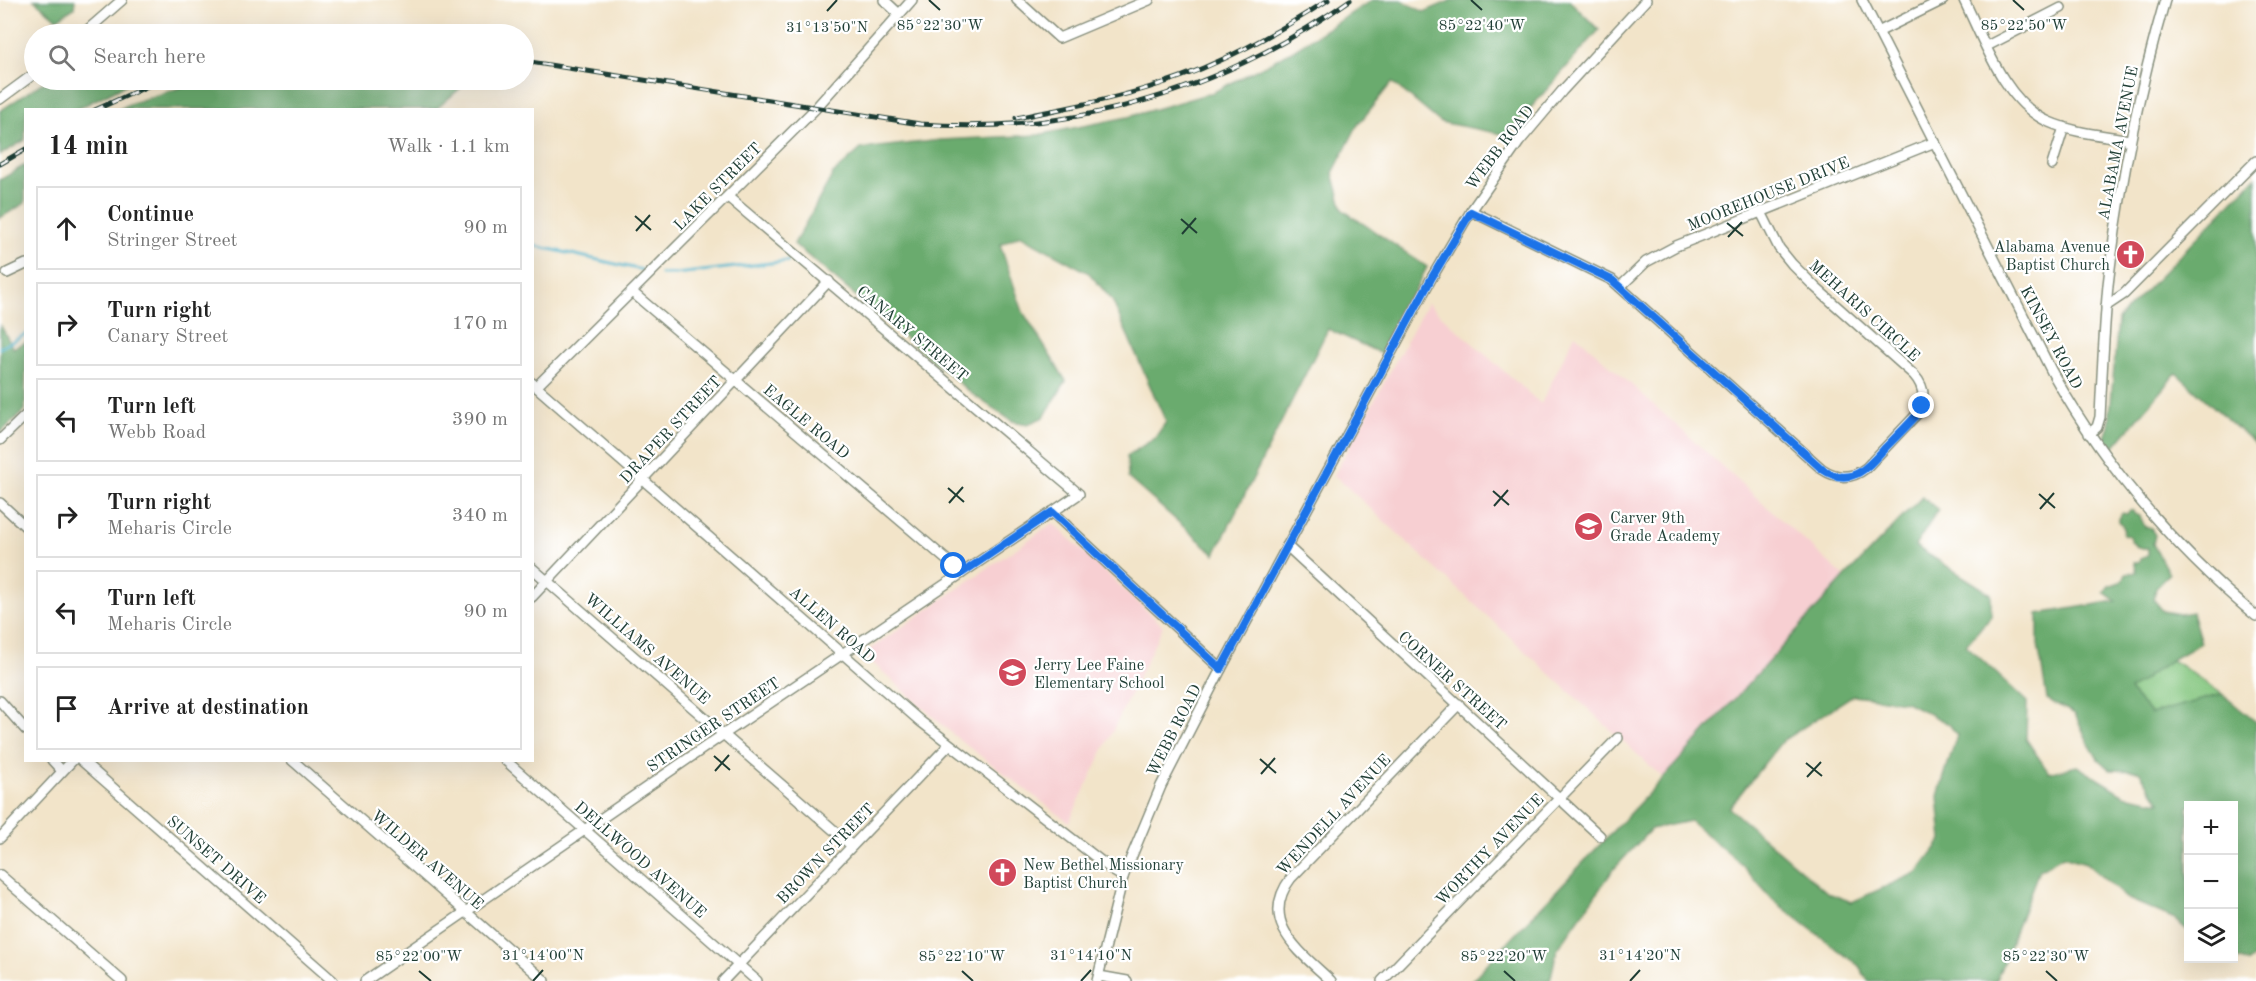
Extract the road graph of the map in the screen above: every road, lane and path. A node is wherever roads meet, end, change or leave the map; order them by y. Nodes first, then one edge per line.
1 (122, 0) edge
2 (884, 0) edge
3 (912, 0) edge
4 (1017, 0) edge
5 (1149, 0) edge
6 (1646, 0) edge
7 (1862, 0) edge
8 (1943, 0) edge
9 (1964, 0) edge
10 (2165, 0) edge
11 (2061, 8) dead end
12 (899, 14) junction
13 (94, 24) edge
14 (1878, 32) junction
15 (1987, 46) junction
16 (24, 81) edge
17 (0, 99) edge
18 (2064, 127) junction
19 (2130, 140) junction
20 (1935, 142) junction
21 (2256, 161) edge
22 (2052, 165) dead end
23 (728, 197) junction
24 (1471, 212) junction
25 (1761, 212) junction
26 (24, 265) edge
27 (8, 273) dead end
28 (829, 281) junction
29 (1620, 287) junction
30 (632, 292) junction
31 (2106, 306) junction
32 (736, 381) junction
33 (534, 385) edge
34 (24, 417) edge
35 (2089, 434) junction
36 (0, 440) edge
37 (643, 479) junction
38 (1079, 494) joint
39 (0, 503) edge
40 (1052, 512) junction
41 (24, 525) edge
42 (1287, 546) junction
43 (534, 570) edge
44 (962, 573) junction
45 (547, 581) junction
46 (534, 595) edge
47 (2256, 616) edge
48 (844, 654) junction
49 (1221, 669) junction
50 (0, 701) edge
51 (1459, 704) junction
52 (24, 728) edge
53 (724, 734) junction
54 (1618, 738) dead end
55 (949, 745) junction
56 (54, 762) edge
57 (71, 762) edge
58 (83, 762) edge
59 (294, 762) edge
60 (507, 762) edge
61 (62, 771) junction
62 (1559, 798) junction
63 (585, 830) junction
64 (1600, 836) dead end
65 (0, 838) edge
66 (852, 846) junction
67 (0, 875) edge
68 (1123, 877) junction
69 (465, 911) junction
70 (739, 964) junction
71 (1098, 978) edge
72 (122, 981) edge
73 (333, 981) edge
74 (366, 981) edge
75 (545, 981) edge
76 (723, 981) edge
77 (757, 981) edge
78 (1126, 981) edge
79 (1331, 981) edge
80 (1382, 981) edge

1 - 13 street
2 - 12 street
3 - 12 street, LAKE STREET
4 - 5 street
6 - 24 street, WEBB ROAD
7 - 14 street, KINSEY ROAD
8 - 14 street
9 - 15 street
10 - 19 street, ALABAMA AVENUE
11 - 15 street
12 - 23 street, LAKE STREET
14 - 20 street, KINSEY ROAD
15 - 18 street
16 - 17 street
18 - 19 street
18 - 22 street
19 - 31 street, ALABAMA AVENUE
20 - 25 street, MOOREHOUSE DRIVE
20 - 35 street, KINSEY ROAD
21 - 31 street
23 - 28 street, CANARY STREET
23 - 30 street, LAKE STREET
24 - 29 street, MEHARIS CIRCLE
24 - 42 street, WEBB ROAD
25 - 29 street, MOOREHOUSE DRIVE
25 - 29 street, MEHARIS CIRCLE
26 - 27 street
28 - 32 street, DRAPER STREET
28 - 38 street, CANARY STREET
30 - 32 street, EAGLE ROAD
30 - 33 street, LAKE STREET
31 - 35 street, ALABAMA AVENUE
32 - 37 street, DRAPER STREET
32 - 44 street, EAGLE ROAD
33 - 37 street, ALLEN ROAD
34 - 36 street
35 - 47 street, KINSEY ROAD
37 - 45 street, DRAPER STREET
37 - 48 street, ALLEN ROAD
38 - 40 street, STRINGER STREET
39 - 41 street
40 - 44 street, STRINGER STREET
40 - 49 street
42 - 49 street, WEBB ROAD
42 - 51 street, CORNER STREET
43 - 45 street, WILLIAMS AVENUE
44 - 48 street, STRINGER STREET
45 - 46 street, DRAPER STREET
45 - 53 street, WILLIAMS AVENUE
48 - 53 street, STRINGER STREET
48 - 55 street, ALLEN ROAD
49 - 68 street, WEBB ROAD
50 - 52 street
51 - 62 street, CORNER STREET
51 - 79 street, WENDELL AVENUE
53 - 63 street, STRINGER STREET
53 - 66 street, WILLIAMS AVENUE
54 - 62 street, WORTHY AVENUE
55 - 66 street, BROWN STREET
55 - 68 street, ALLEN ROAD
56 - 61 street
57 - 61 street
58 - 73 street, SUNSET DRIVE
59 - 69 street, WILDER AVENUE
60 - 63 street, DELLWOOD AVENUE
61 - 65 street
62 - 64 street, CORNER STREET
62 - 80 street, WORTHY AVENUE
63 - 69 street, STRINGER STREET
63 - 70 street, DELLWOOD AVENUE
66 - 70 street, BROWN STREET
67 - 72 street
68 - 71 street, WEBB ROAD
69 - 74 street, STRINGER STREET
69 - 75 street, WILDER AVENUE
70 - 76 street, BROWN STREET
70 - 77 street, DELLWOOD AVENUE
71 - 78 street

